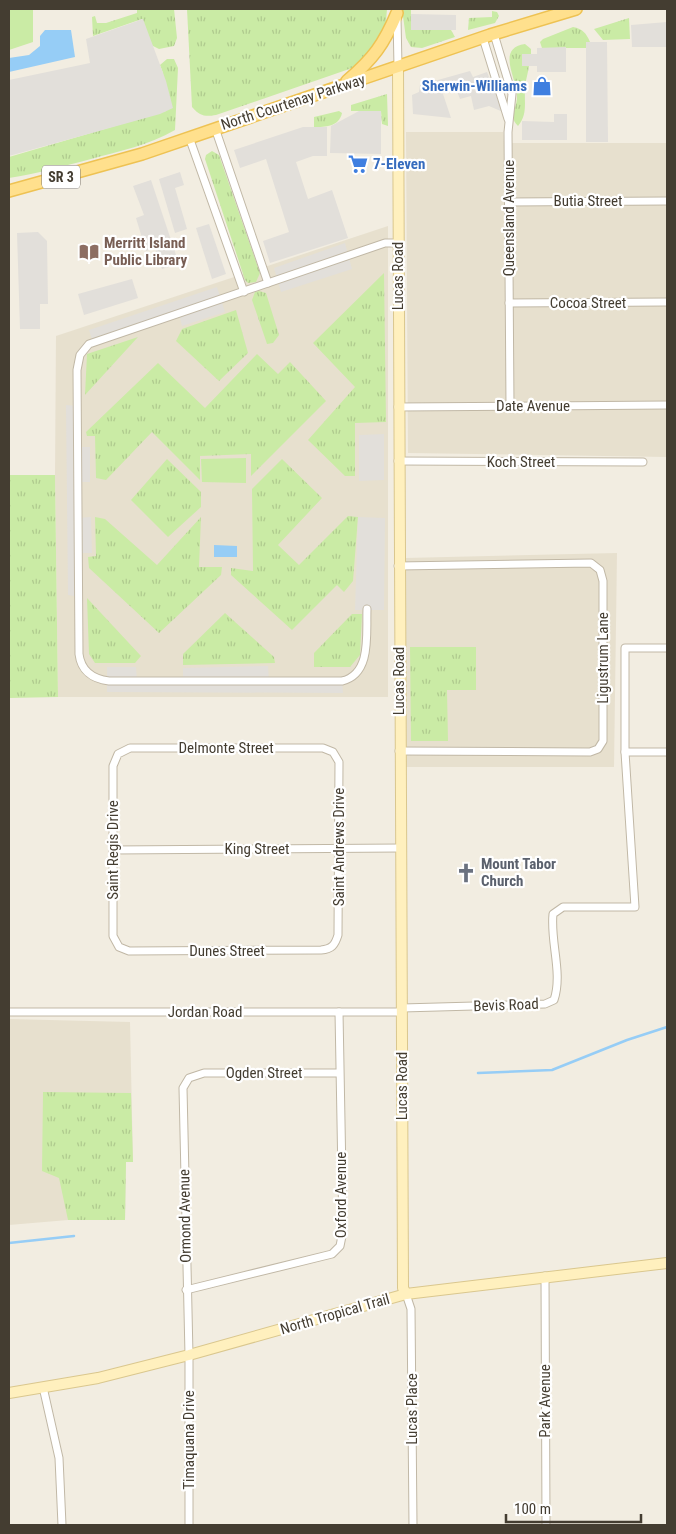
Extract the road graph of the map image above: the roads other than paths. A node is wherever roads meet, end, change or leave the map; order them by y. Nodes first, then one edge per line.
1 (576, 9) edge
2 (397, 11) edge
3 (488, 36) junction
4 (398, 67) junction
5 (342, 85) junction
6 (508, 122) junction
7 (215, 128) junction
8 (189, 137) junction
9 (9, 191) edge
10 (667, 200) edge
11 (509, 202) junction
12 (398, 243) junction
13 (268, 283) junction
14 (244, 292) junction
15 (667, 302) edge
16 (509, 303) junction
17 (510, 405) junction
18 (667, 405) edge
19 (398, 407) junction
20 (398, 461) junction
21 (643, 462) dead end
22 (398, 566) junction
23 (367, 609) dead end
24 (667, 648) edge
25 (399, 750) junction
26 (334, 752) joint
27 (625, 752) junction
28 (667, 752) edge
29 (118, 754) joint
30 (401, 848) junction
31 (339, 849) junction
32 (113, 850) junction
33 (335, 944) joint
34 (119, 947) joint
35 (402, 1010) junction
36 (9, 1012) edge
37 (339, 1012) junction
38 (339, 1073) junction
39 (189, 1078) joint
40 (667, 1263) edge
41 (545, 1276) junction
42 (186, 1290) junction
43 (406, 1294) junction
44 (189, 1356) junction
45 (44, 1387) junction
46 (9, 1393) edge
47 (62, 1525) edge
48 (189, 1525) edge
49 (412, 1525) edge
50 (546, 1525) edge

1 - 3 main road, North Courtenay Parkway / SR 3
2 - 4 street
2 - 5 main road
3 - 4 main road, North Courtenay Parkway / SR 3
3 - 6 street
3 - 6 street, Queensland Avenue
4 - 5 main road, North Courtenay Parkway / SR 3
4 - 12 street, Lucas Road
5 - 7 main road, North Courtenay Parkway / SR 3
6 - 11 street, Queensland Avenue
7 - 8 main road, North Courtenay Parkway / SR 3
7 - 13 street
8 - 9 main road, North Courtenay Parkway / SR 3
8 - 14 street
10 - 11 street, Butia Street
11 - 16 street, Queensland Avenue
12 - 13 street
12 - 19 street, Lucas Road
13 - 14 street
14 - 23 street
15 - 16 street, Cocoa Street
16 - 17 street, Queensland Avenue
17 - 18 street, Date Avenue
17 - 19 street, Date Avenue
19 - 20 street, Lucas Road
20 - 21 street, Koch Street
20 - 22 street, Lucas Road
22 - 25 street, Lucas Road
22 - 25 street, Ligustrum Lane
24 - 27 street, Bevis Road
25 - 30 street, Lucas Road
26 - 29 street, Delmonte Street
26 - 31 street, Saint Andrews Drive
27 - 28 street
27 - 35 street, Bevis Road
29 - 32 street, Saint Regis Drive
30 - 31 street, King Street
30 - 35 street, Lucas Road
31 - 32 street, King Street
31 - 33 street, Saint Andrews Drive
32 - 34 street, Saint Regis Drive
33 - 34 street, Dunes Street
35 - 37 street, Jordan Road
35 - 43 street, Lucas Road
36 - 37 street, Jordan Road
37 - 38 street, Oxford Avenue
38 - 39 street, Ogden Street
38 - 42 street, Oxford Avenue
39 - 42 street, Ormond Avenue
40 - 41 street, North Tropical Trail
41 - 43 street, North Tropical Trail
41 - 50 street, Park Avenue
42 - 44 street, Ormond Avenue
43 - 44 street, North Tropical Trail
43 - 49 street, Lucas Place
44 - 45 street, North Tropical Trail
44 - 48 street, Timaquana Drive
45 - 46 street, North Tropical Trail
45 - 47 street

